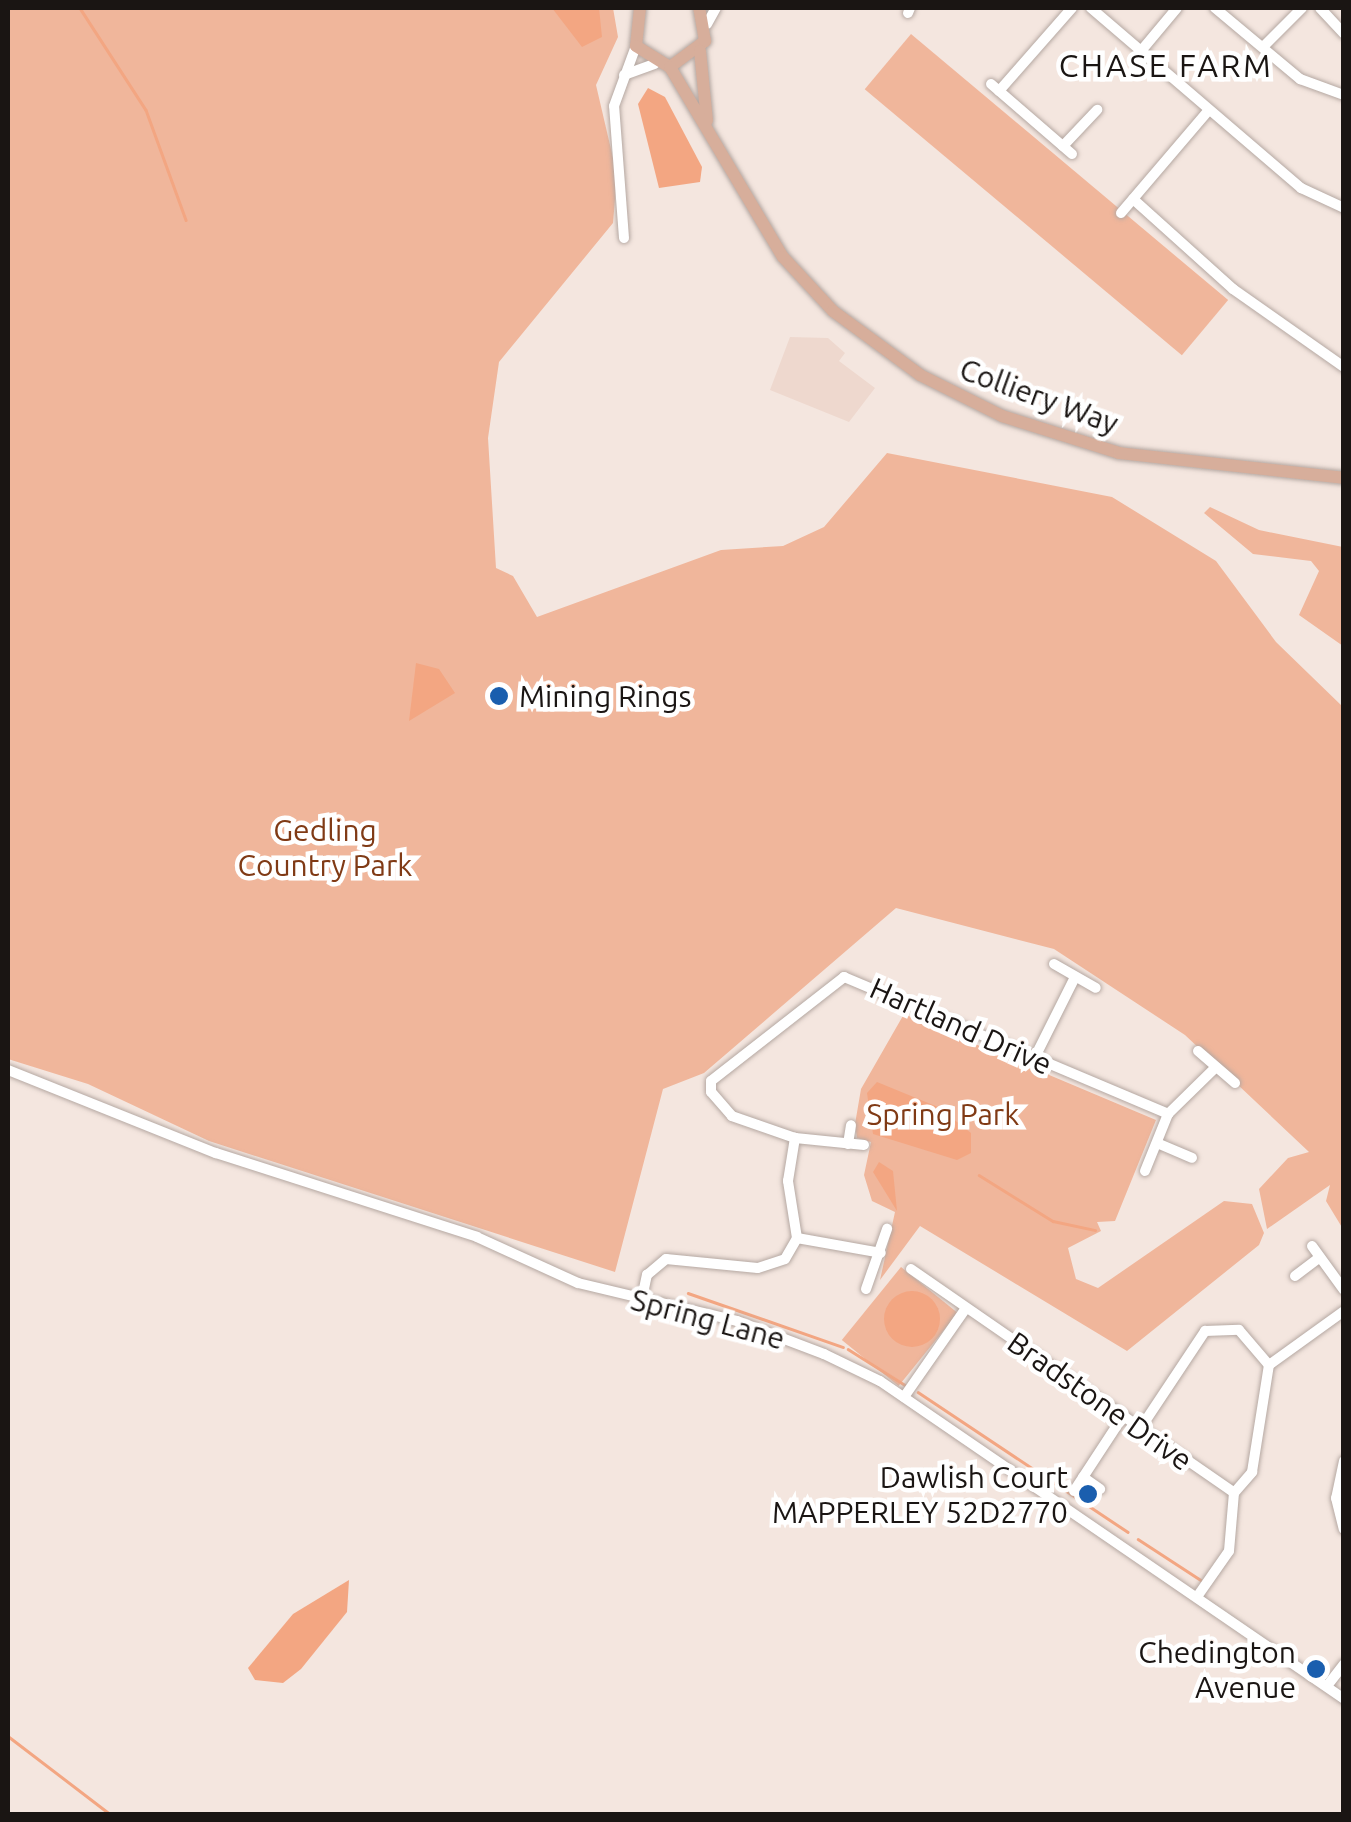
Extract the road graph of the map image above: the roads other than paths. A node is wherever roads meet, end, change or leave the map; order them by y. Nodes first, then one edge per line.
1 (699, 8) edge
2 (716, 8) edge
3 (1072, 8) edge
4 (1091, 8) edge
5 (1177, 8) edge
6 (1215, 8) edge
7 (1302, 8) edge
8 (1320, 8) edge
9 (638, 10) edge
10 (706, 24) junction
11 (1344, 34) edge
12 (636, 46) junction
13 (1264, 46) junction
14 (700, 51) junction
15 (1141, 51) junction
16 (655, 64) junction
17 (670, 67) junction
18 (623, 76) junction
19 (1344, 95) edge
20 (1096, 110) dead end
21 (1209, 110) junction
22 (710, 139) junction
23 (1133, 199) junction
24 (1344, 208) edge
25 (1121, 213) dead end
26 (624, 238) dead end
27 (1344, 366) edge
28 (1344, 478) edge
29 (1054, 964) dead end
30 (1075, 977) junction
31 (1096, 988) dead end
32 (1198, 1050) dead end
33 (1034, 1058) junction
34 (1216, 1066) junction
35 (8, 1070) edge
36 (1235, 1083) dead end
37 (1168, 1114) junction
38 (851, 1125) dead end
39 (795, 1138) junction
40 (1157, 1143) junction
41 (848, 1144) junction
42 (864, 1145) dead end
43 (1192, 1158) dead end
44 (1145, 1172) dead end
45 (887, 1229) dead end
46 (797, 1238) junction
47 (1312, 1246) dead end
48 (881, 1253) junction
49 (1320, 1257) junction
50 (911, 1270) dead end
51 (1295, 1276) dead end
52 (866, 1289) dead end
53 (1344, 1290) edge
54 (642, 1298) junction
55 (966, 1308) junction
56 (1344, 1311) edge
57 (1269, 1365) junction
58 (904, 1398) junction
59 (1122, 1416) junction
60 (1140, 1429) junction
61 (1344, 1462) edge
62 (1083, 1477) junction
63 (1100, 1489) dead end
64 (1074, 1491) dead end
65 (1234, 1493) junction
66 (1344, 1529) edge
67 (1199, 1594) junction
68 (1344, 1664) edge
69 (1327, 1686) junction
70 (1344, 1699) edge

1 - 10 main road
2 - 10 street
3 - 20 street
4 - 15 street
5 - 15 street
6 - 13 street
7 - 13 street
8 - 11 street
9 - 12 main road
10 - 14 main road, Colliery Way
12 - 16 main road
12 - 18 street
13 - 19 street
14 - 17 main road
14 - 22 main road, Colliery Way
15 - 21 street
16 - 17 main road
16 - 18 street
17 - 22 main road, Colliery Way
18 - 26 street
21 - 23 street
21 - 24 street
22 - 28 main road, Colliery Way
23 - 25 street
23 - 27 street
29 - 30 street
30 - 31 street
30 - 33 street
32 - 34 street
33 - 37 street, Hartland Drive
33 - 39 street, Hartland Drive
34 - 36 street
34 - 37 street
35 - 54 street, Spring Lane
37 - 40 street
38 - 41 street
39 - 41 street
39 - 46 street
40 - 43 street
40 - 44 street
41 - 42 street
45 - 48 street
46 - 48 street
46 - 54 street
47 - 49 street
48 - 52 street
49 - 51 street
49 - 53 street
50 - 55 street, Bradstone Drive
54 - 58 street, Spring Lane
55 - 58 street
55 - 59 street, Bradstone Drive
56 - 57 street
57 - 60 street
57 - 65 street
58 - 67 street, Spring Lane
59 - 60 street, Bradstone Drive
59 - 62 street
60 - 65 street, Bradstone Drive
61 - 66 street
62 - 63 street
62 - 64 street
65 - 67 street
67 - 69 street, Spring Lane
68 - 69 street
69 - 70 street, Spring Lane

